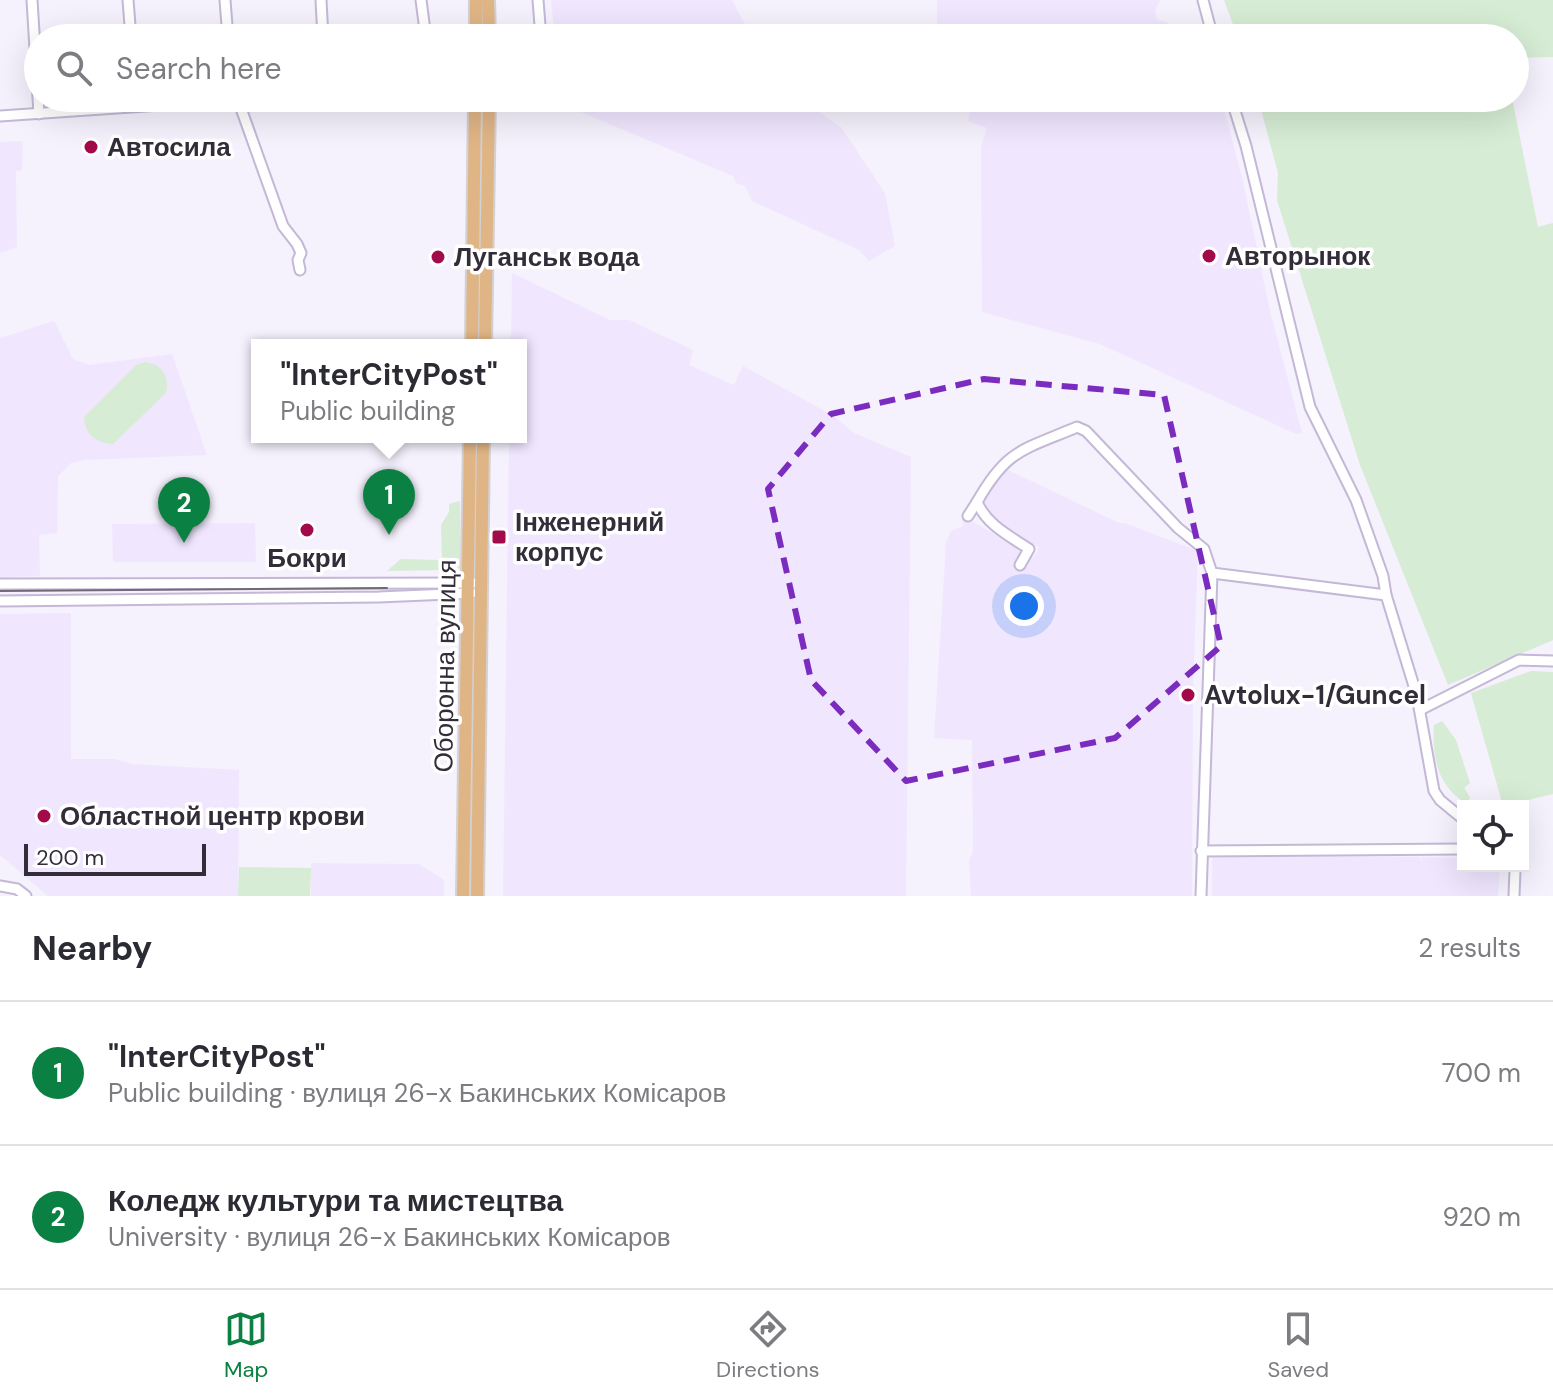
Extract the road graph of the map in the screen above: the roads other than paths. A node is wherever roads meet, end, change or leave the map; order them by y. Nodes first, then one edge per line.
1 (32, 0) edge
2 (128, 0) edge
3 (225, 0) edge
4 (321, 0) edge
5 (421, 0) edge
6 (476, 0) edge
7 (488, 0) edge
8 (538, 0) edge
9 (1203, 0) edge
10 (33, 24) edge
11 (130, 24) edge
12 (227, 24) edge
13 (322, 24) edge
14 (424, 24) edge
15 (476, 24) edge
16 (489, 24) edge
17 (540, 24) edge
18 (1209, 24) edge
19 (55, 112) edge
20 (239, 112) edge
21 (475, 112) edge
22 (489, 112) edge
23 (1235, 112) edge
24 (39, 114) joint
25 (0, 116) edge
26 (300, 270) dead end
27 (472, 339) edge
28 (485, 339) edge
29 (470, 443) edge
30 (483, 443) edge
31 (977, 502) junction
32 (968, 516) dead end
33 (1020, 565) dead end
34 (1212, 573) junction
35 (379, 581) junction
36 (0, 584) edge
37 (475, 588) junction
38 (1386, 595) junction
39 (379, 597) junction
40 (0, 601) edge
41 (1553, 661) edge
42 (1420, 710) junction
43 (1457, 814) edge
44 (1457, 849) edge
45 (1201, 851) junction
46 (1515, 872) edge
47 (0, 886) edge
48 (26, 896) edge
49 (463, 896) edge
50 (477, 896) edge
51 (1201, 896) edge
52 (1514, 896) edge

1 - 10 street
2 - 11 street
3 - 12 street
4 - 13 street
5 - 14 street
6 - 15 main road
7 - 16 main road
8 - 17 street
9 - 18 street
19 - 24 street
20 - 26 street
21 - 27 main road
22 - 28 main road
23 - 38 street
24 - 25 street
29 - 37 main road, Оборонна вулиця
30 - 37 main road, Оборонна вулиця
31 - 32 street
31 - 33 street
31 - 34 street
34 - 38 street
34 - 45 street
35 - 36 street
35 - 37 street
35 - 39 street
37 - 39 street
37 - 49 main road, Оборонна вулиця
37 - 50 main road, Оборонна вулиця
38 - 42 street
39 - 40 street
41 - 42 street
42 - 43 street
44 - 45 street
45 - 51 street
46 - 52 street
47 - 48 street

